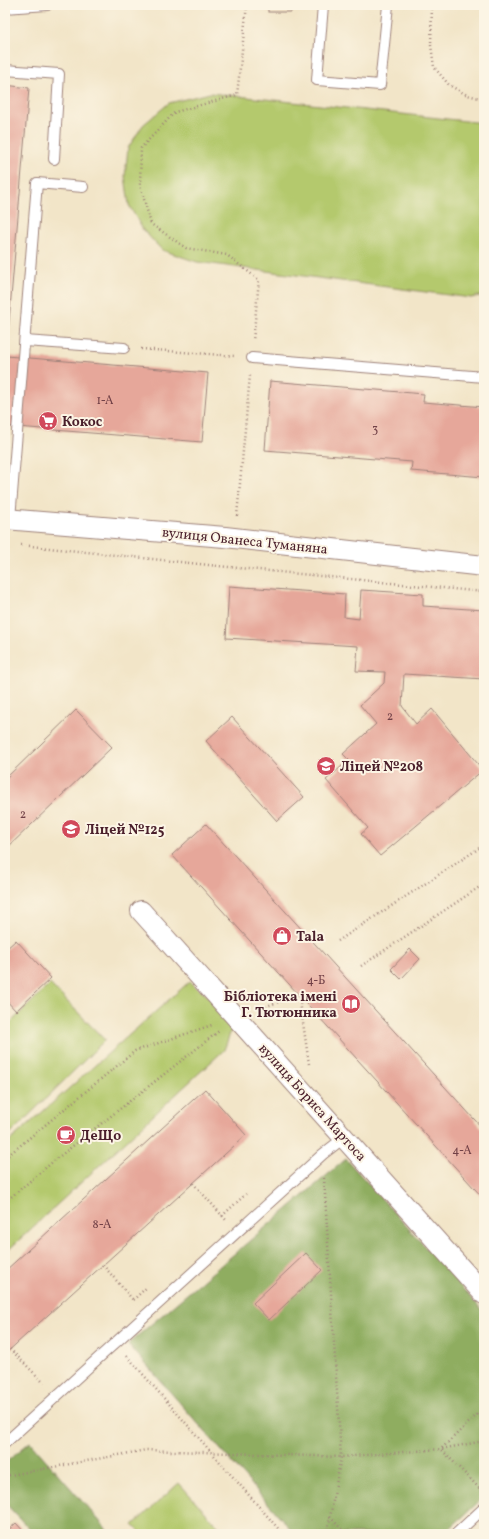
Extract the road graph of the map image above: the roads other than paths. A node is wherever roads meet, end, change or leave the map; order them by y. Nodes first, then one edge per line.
1 (47, 5) edge
2 (323, 5) edge
3 (388, 5) edge
4 (5, 8) edge
5 (5, 70) edge
6 (54, 159) dead end
7 (83, 187) dead end
8 (24, 341) junction
9 (124, 348) dead end
10 (252, 358) road end
11 (484, 377) edge
12 (7, 519) edge
13 (484, 566) edge
14 (142, 910) dead end
15 (345, 1137) junction
16 (484, 1294) edge
17 (5, 1443) edge
18 (484, 1508) edge
19 (456, 1534) edge

1 - 4 lane
2 - 3 lane
5 - 6 lane
7 - 8 lane
8 - 9 lane
8 - 12 lane
10 - 11 lane
12 - 13 street, вулиця Ованеса Туманяна
14 - 15 street, вулиця Бориса Мартоса
15 - 16 street, вулиця Бориса Мартоса
15 - 17 lane
18 - 19 lane

